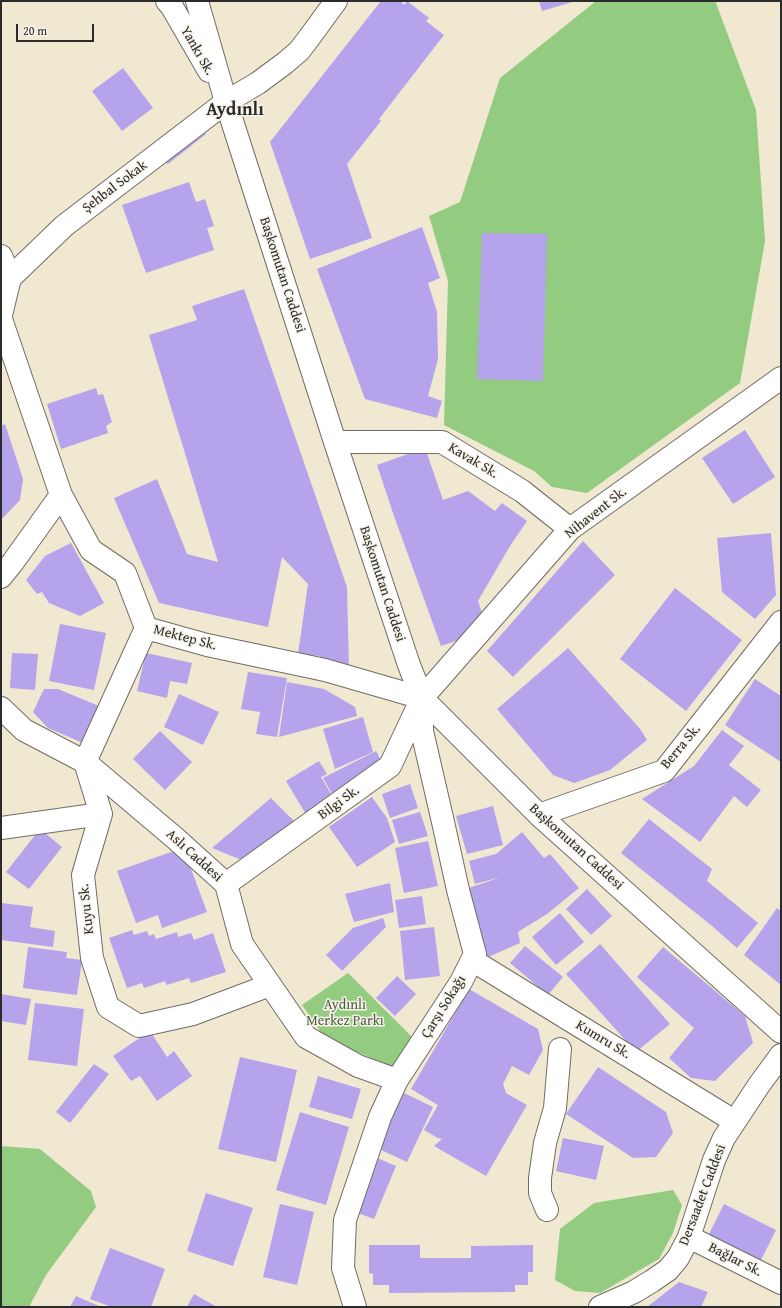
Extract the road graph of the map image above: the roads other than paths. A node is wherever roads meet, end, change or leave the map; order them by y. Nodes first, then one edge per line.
1 (166, 1) edge
2 (197, 1) edge
3 (336, 1) edge
4 (226, 102) junction
5 (1, 256) edge
6 (10, 278) junction
7 (1, 315) edge
8 (1, 319) edge
9 (781, 378) edge
10 (335, 442) junction
11 (61, 496) junction
12 (570, 529) junction
13 (1, 577) edge
14 (781, 622) edge
15 (146, 628) junction
16 (422, 698) junction
17 (1, 708) edge
18 (85, 762) junction
19 (101, 814) junction
20 (539, 815) junction
21 (1, 828) edge
22 (226, 884) junction
23 (472, 960) junction
24 (270, 985) junction
25 (781, 1032) edge
26 (560, 1049) dead end
27 (781, 1055) edge
28 (397, 1080) junction
29 (734, 1121) junction
30 (547, 1210) dead end
31 (689, 1237) junction
32 (781, 1283) edge
33 (632, 1300) edge
34 (355, 1307) edge
35 (600, 1307) edge

1 - 4 street, Yankı Sk.
2 - 4 street, Başkomutan Caddesi
3 - 4 street, Şehbal Sokak
4 - 6 street, Şehbal Sokak
4 - 10 street, Başkomutan Caddesi
5 - 6 street
6 - 7 street
8 - 11 street, Mektep Sk.
9 - 12 street, Nihavent Sk.
10 - 12 street, Kavak Sk.
10 - 16 street, Başkomutan Caddesi
11 - 13 street
11 - 15 street, Mektep Sk.
12 - 16 street, Nihavent Sk.
14 - 20 street, Berra Sk.
15 - 16 street, Mektep Sk.
15 - 18 street
16 - 20 street, Başkomutan Caddesi
16 - 22 street, Bilgi Sk.
16 - 23 street, Çarşı Sokağı
17 - 18 street, Aslı Caddesi
18 - 19 street
18 - 22 street, Aslı Caddesi
19 - 21 street
19 - 24 street, Kuyu Sk.
20 - 25 street, Başkomutan Caddesi
22 - 24 street, Aslı Caddesi
23 - 28 street, Çarşı Sokağı
23 - 29 street, Kumru Sk.
24 - 28 street, Aslı Caddesi
26 - 30 street
27 - 29 street, Dersaadet Caddesi
28 - 34 street, Çarşı Sokağı
29 - 31 street, Dersaadet Caddesi
31 - 32 street, Bağlar Sk.
31 - 33 street, Dersaadet Caddesi
33 - 35 street, Dersaadet Caddesi

